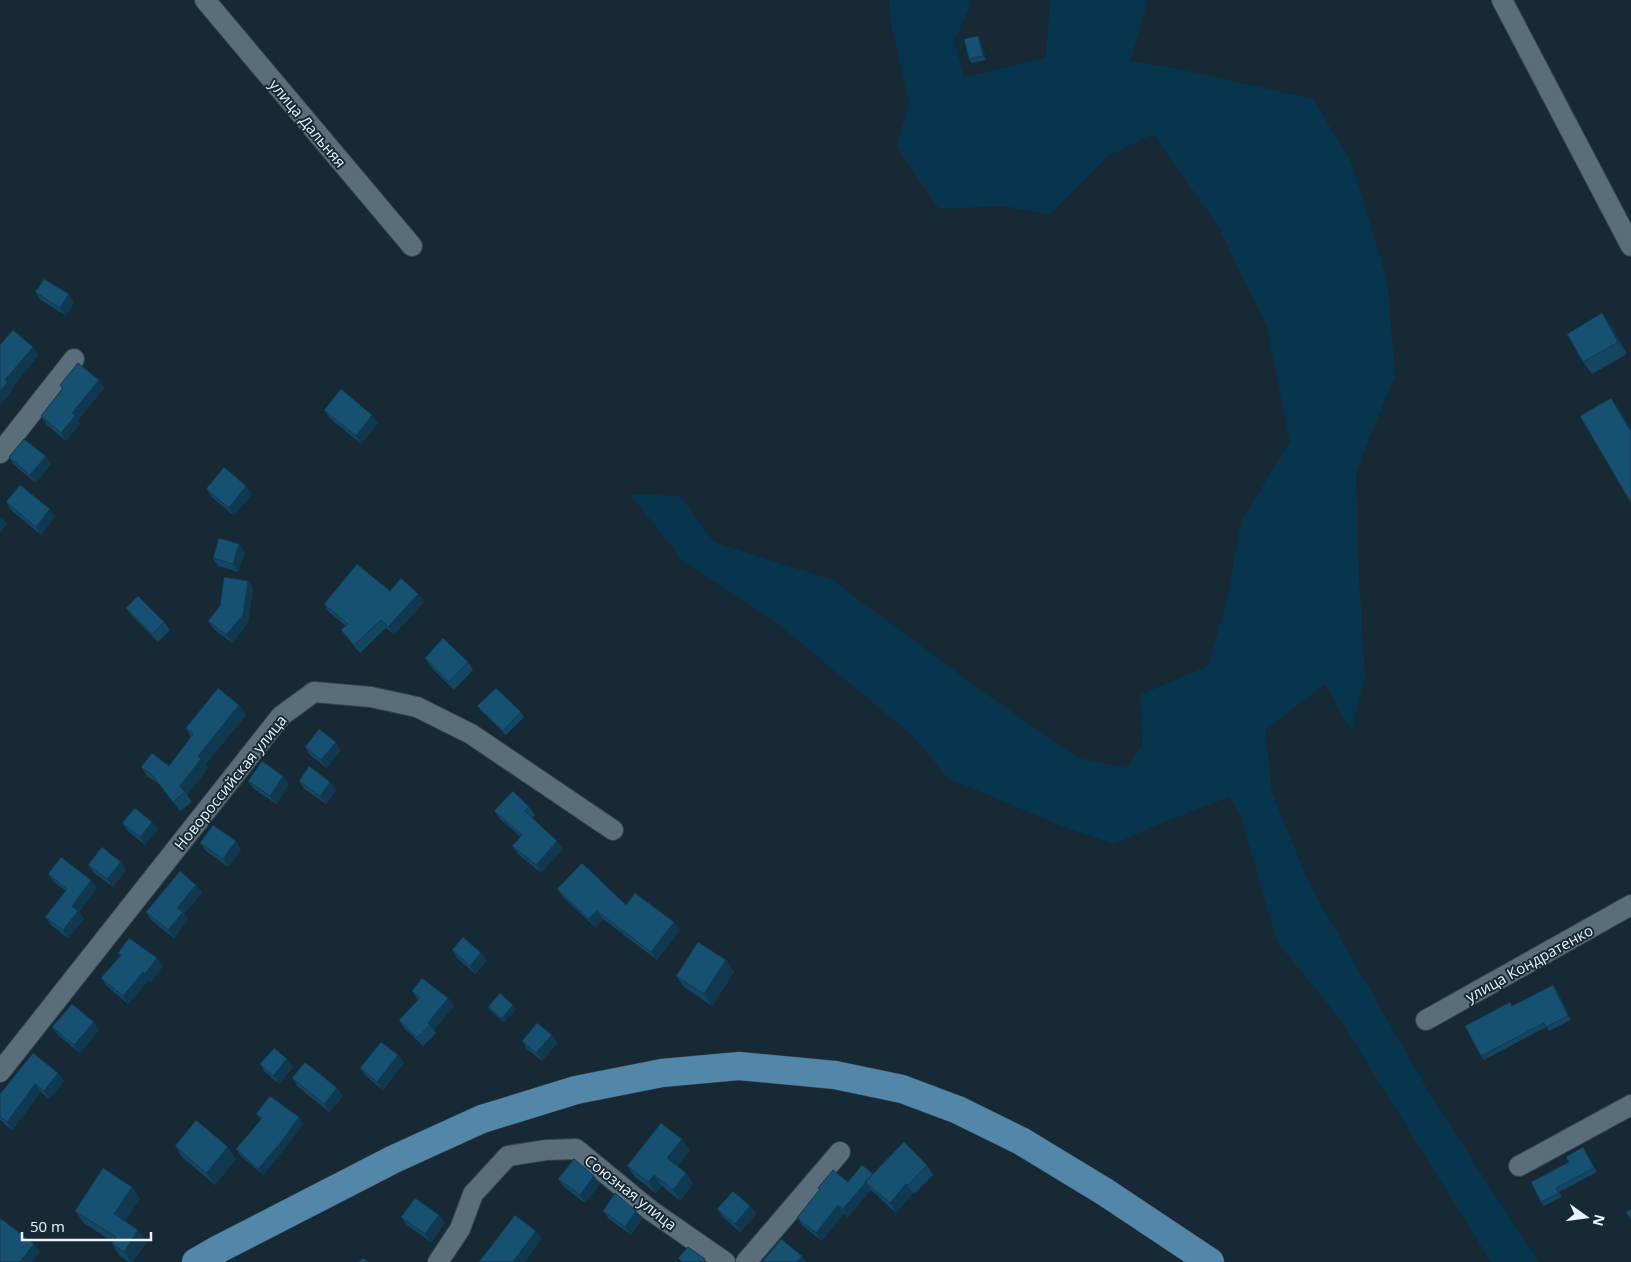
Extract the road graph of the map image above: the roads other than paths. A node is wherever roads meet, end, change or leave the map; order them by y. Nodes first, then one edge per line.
1 (205, 0) edge
2 (1502, 0) edge
3 (412, 246) dead end
4 (1631, 246) edge
5 (74, 359) dead end
6 (0, 453) edge
7 (613, 830) dead end
8 (1631, 905) edge
9 (1426, 1020) dead end
10 (0, 1072) edge
11 (1631, 1105) edge
12 (840, 1152) dead end
13 (1519, 1166) dead end
14 (196, 1262) edge
15 (438, 1262) edge
16 (725, 1262) edge
17 (746, 1262) edge
18 (1210, 1262) edge

1 - 3 street, улица Дальняя
2 - 4 street
5 - 6 street
7 - 10 street, Новороссийская улица
8 - 9 street, улица Кондратенко
11 - 13 street
12 - 17 street
14 - 18 main road
15 - 16 street, Союзная улица

